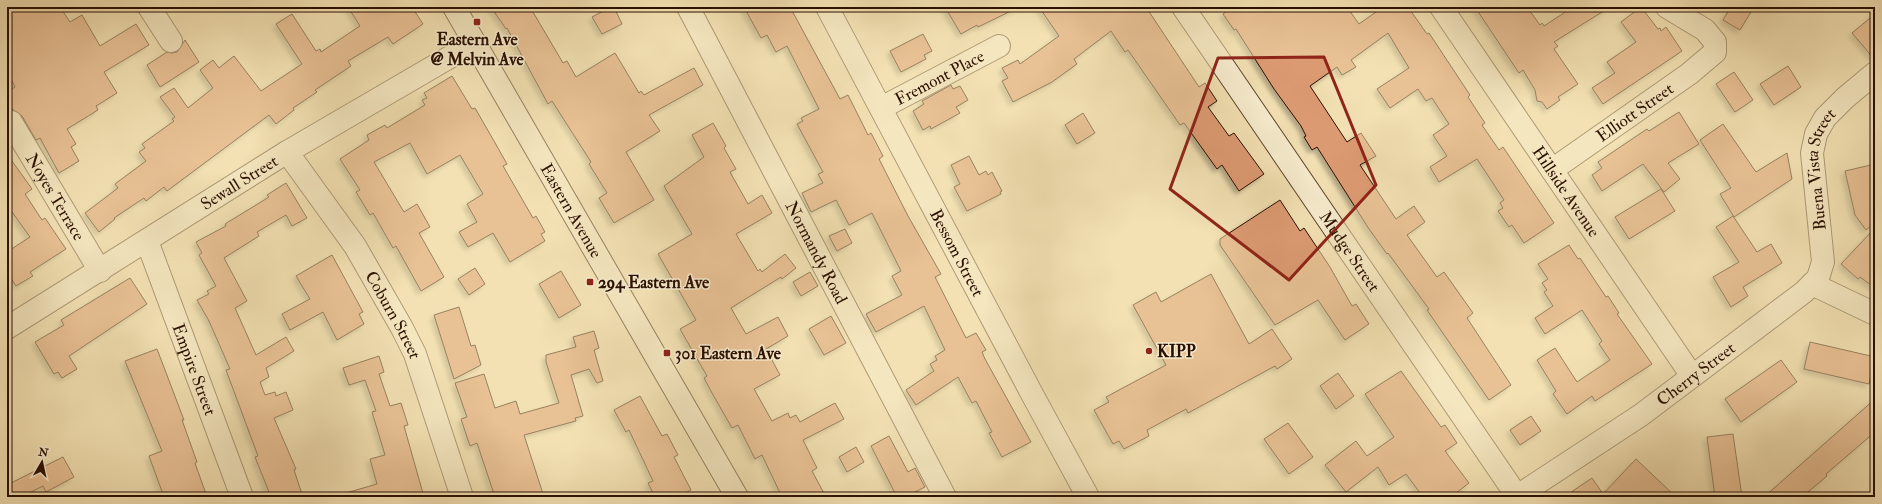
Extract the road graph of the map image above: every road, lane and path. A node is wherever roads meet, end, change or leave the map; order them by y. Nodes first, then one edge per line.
1 (149, 7) edge
2 (454, 7) edge
3 (688, 7) edge
4 (827, 7) edge
5 (1183, 7) edge
6 (1442, 7) edge
7 (1667, 7) edge
8 (171, 41) dead end
9 (474, 43) junction
10 (999, 46) dead end
11 (1875, 72) edge
12 (880, 108) junction
13 (11, 122) dead end
14 (287, 152) junction
15 (1552, 170) junction
16 (147, 241) junction
17 (100, 271) junction
18 (1812, 284) junction
19 (1875, 314) edge
20 (7, 328) edge
21 (1692, 376) junction
22 (242, 497) edge
23 (462, 497) edge
24 (737, 497) edge
25 (945, 497) edge
26 (1088, 497) edge
27 (1516, 497) edge

1 - 8 street
2 - 9 street, Eastern Avenue
3 - 25 street, Normandy Road
4 - 12 street, Bessom Street
5 - 27 street, Mudge Street
6 - 15 street, Hillside Avenue
7 - 15 street, Elliott Street
9 - 14 street, Sewall Street
9 - 24 street, Eastern Avenue
10 - 12 street, Fremont Place
11 - 18 street, Buena Vista Street
12 - 26 street, Bessom Street
13 - 17 street, Noyes Terrace
14 - 16 street, Sewall Street
14 - 23 street, Coburn Street
15 - 21 street, Hillside Avenue
16 - 17 street, Sewall Street
16 - 22 street, Empire Street
17 - 20 street, Sewall Street
18 - 19 street
18 - 21 street, Cherry Street
21 - 27 street, Cherry Street

